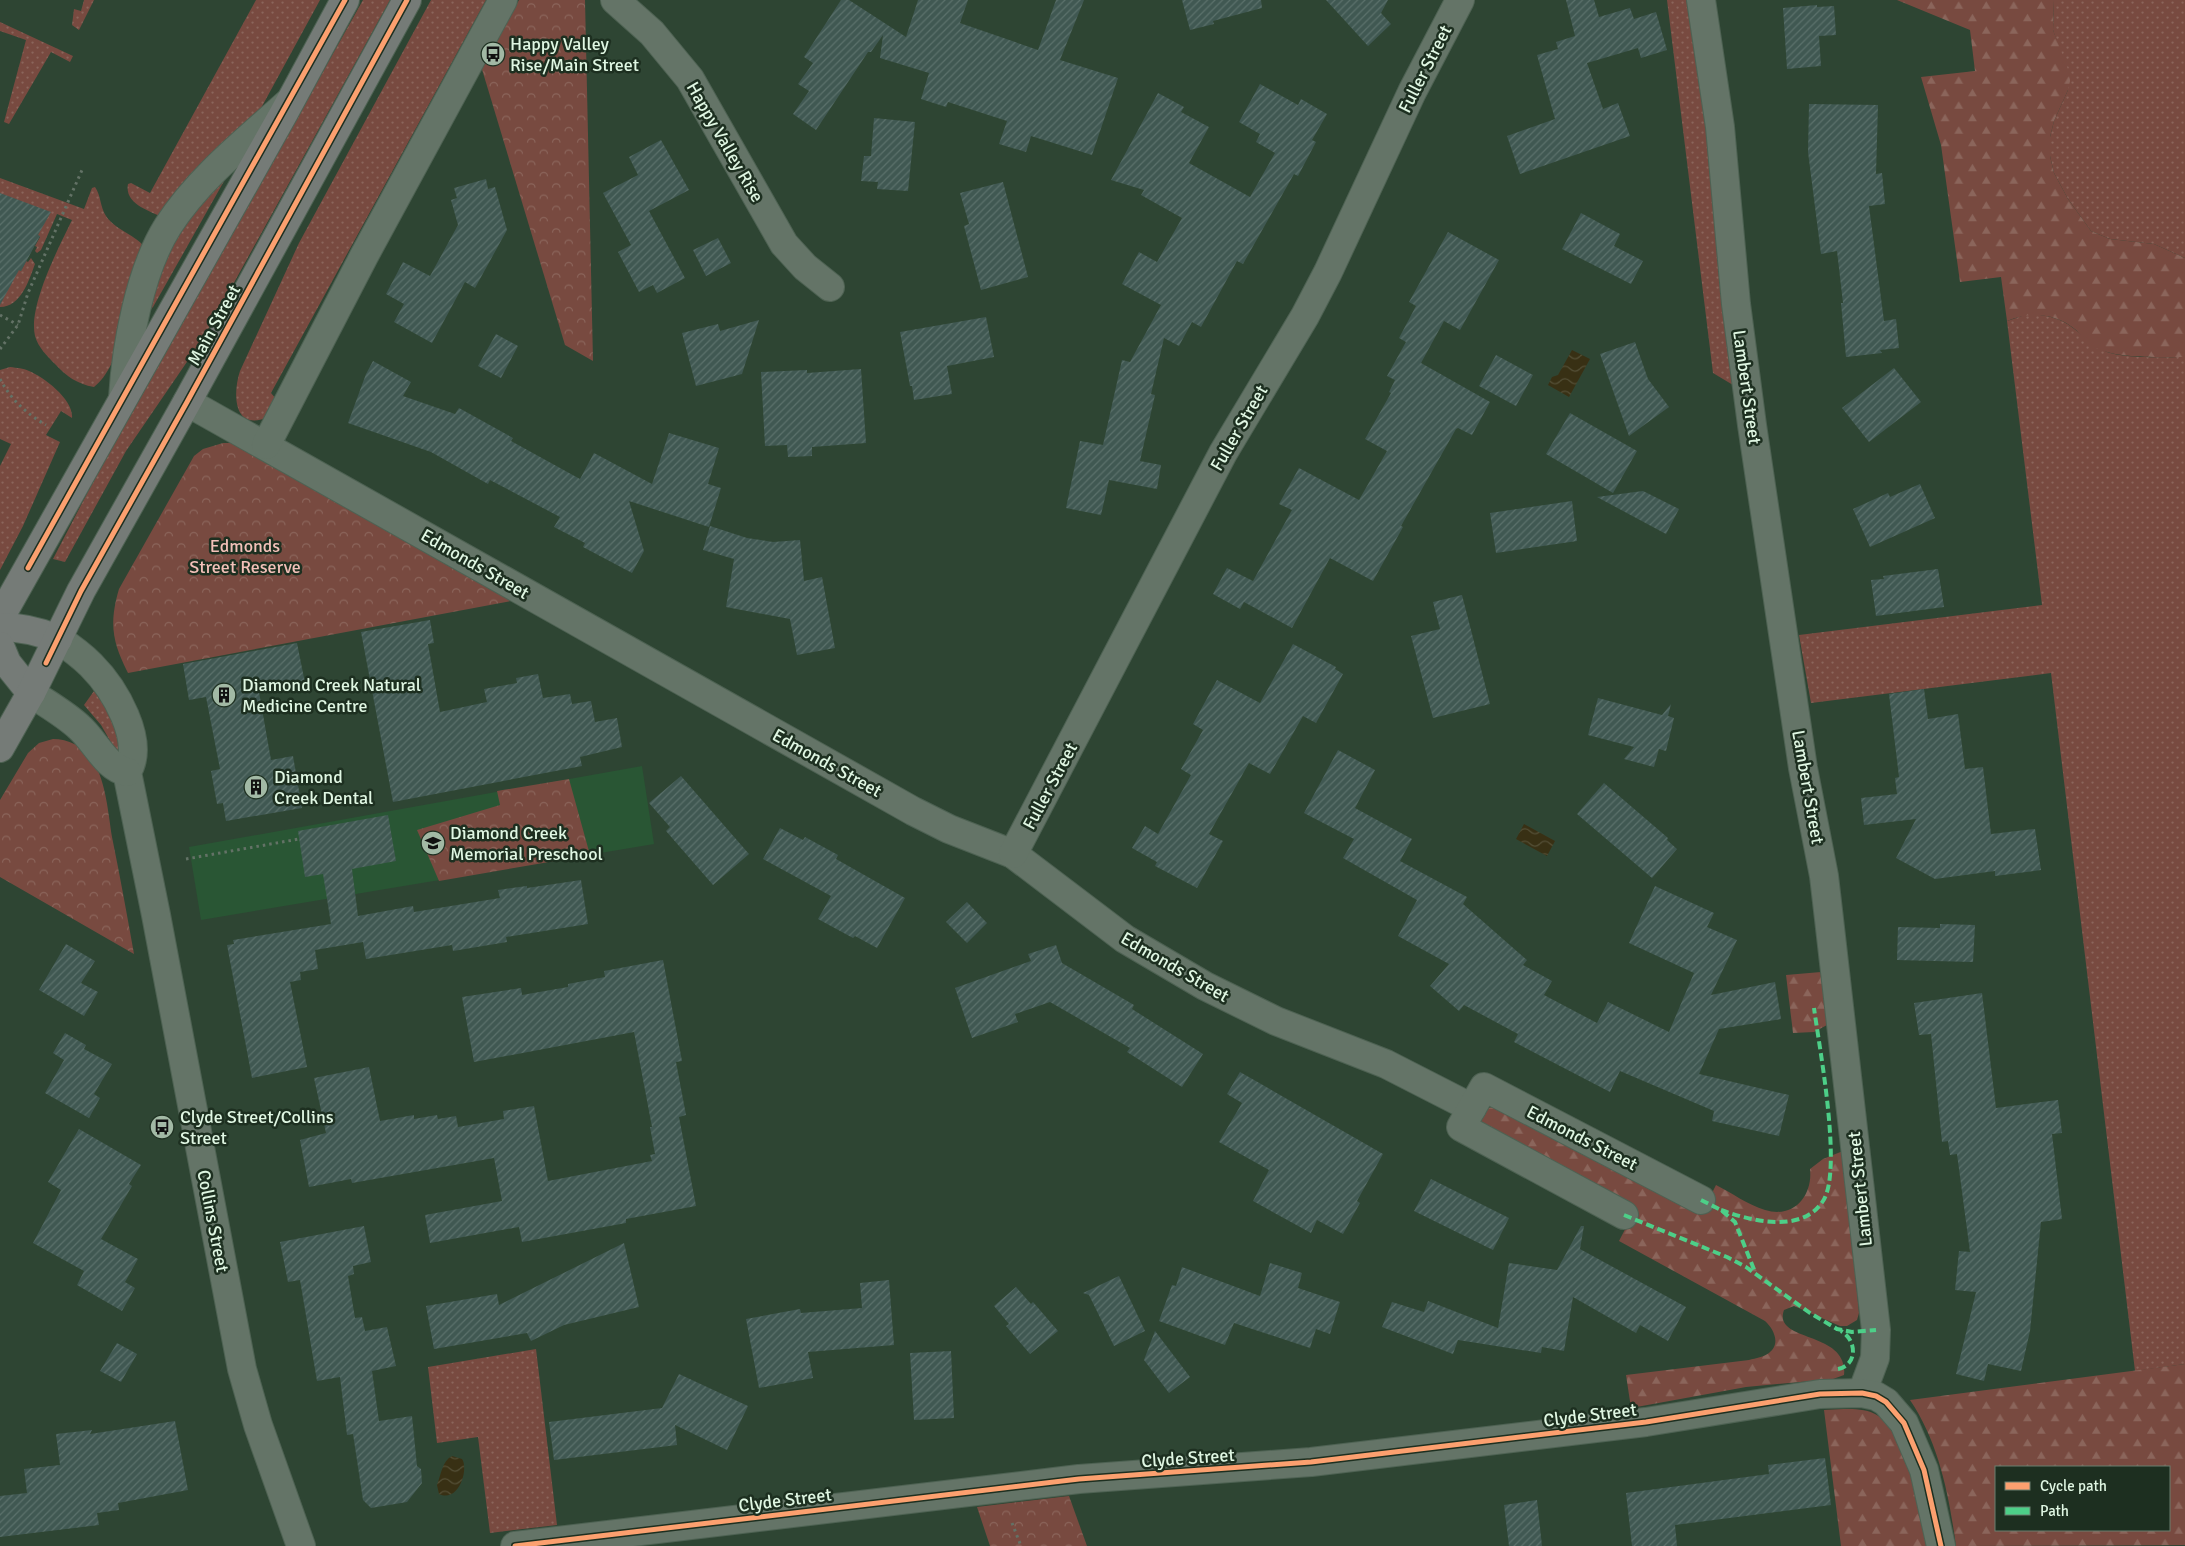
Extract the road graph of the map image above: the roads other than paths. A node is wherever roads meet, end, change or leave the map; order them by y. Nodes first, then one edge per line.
1 (345, 0) edge
2 (407, 0) edge
3 (503, 0) edge
4 (615, 0) edge
5 (1460, 0) edge
6 (1701, 0) edge
7 (291, 101) junction
8 (830, 287) dead end
9 (123, 398) junction
10 (187, 402) junction
11 (266, 445) junction
12 (0, 618) edge
13 (0, 627) edge
14 (58, 639) junction
15 (0, 646) edge
16 (31, 693) junction
17 (0, 748) edge
18 (127, 772) junction
19 (1013, 854) junction
20 (1472, 1107) junction
21 (1701, 1200) dead end
22 (1624, 1215) dead end
23 (1862, 1393) junction
24 (301, 1546) edge
25 (515, 1546) edge
26 (1941, 1546) edge

1 - 7 main road
2 - 10 main road, Main Street
3 - 11 street
4 - 8 street, Happy Valley Rise
5 - 19 street, Fuller Street
6 - 23 street, Lambert Street
7 - 9 main road
7 - 9 street
9 - 12 main road
10 - 11 street, Edmonds Street
10 - 14 main road, Main Street
11 - 19 street, Edmonds Street
13 - 14 main road, Collins Street
14 - 16 main road, Main Street
14 - 18 street, Collins Street
15 - 16 main road
16 - 17 main road, Main Street
16 - 18 street
18 - 24 street, Collins Street
19 - 20 street, Edmonds Street
20 - 21 street, Edmonds Street
20 - 22 street, Edmonds Street
23 - 25 street, Clyde Street
23 - 26 street

